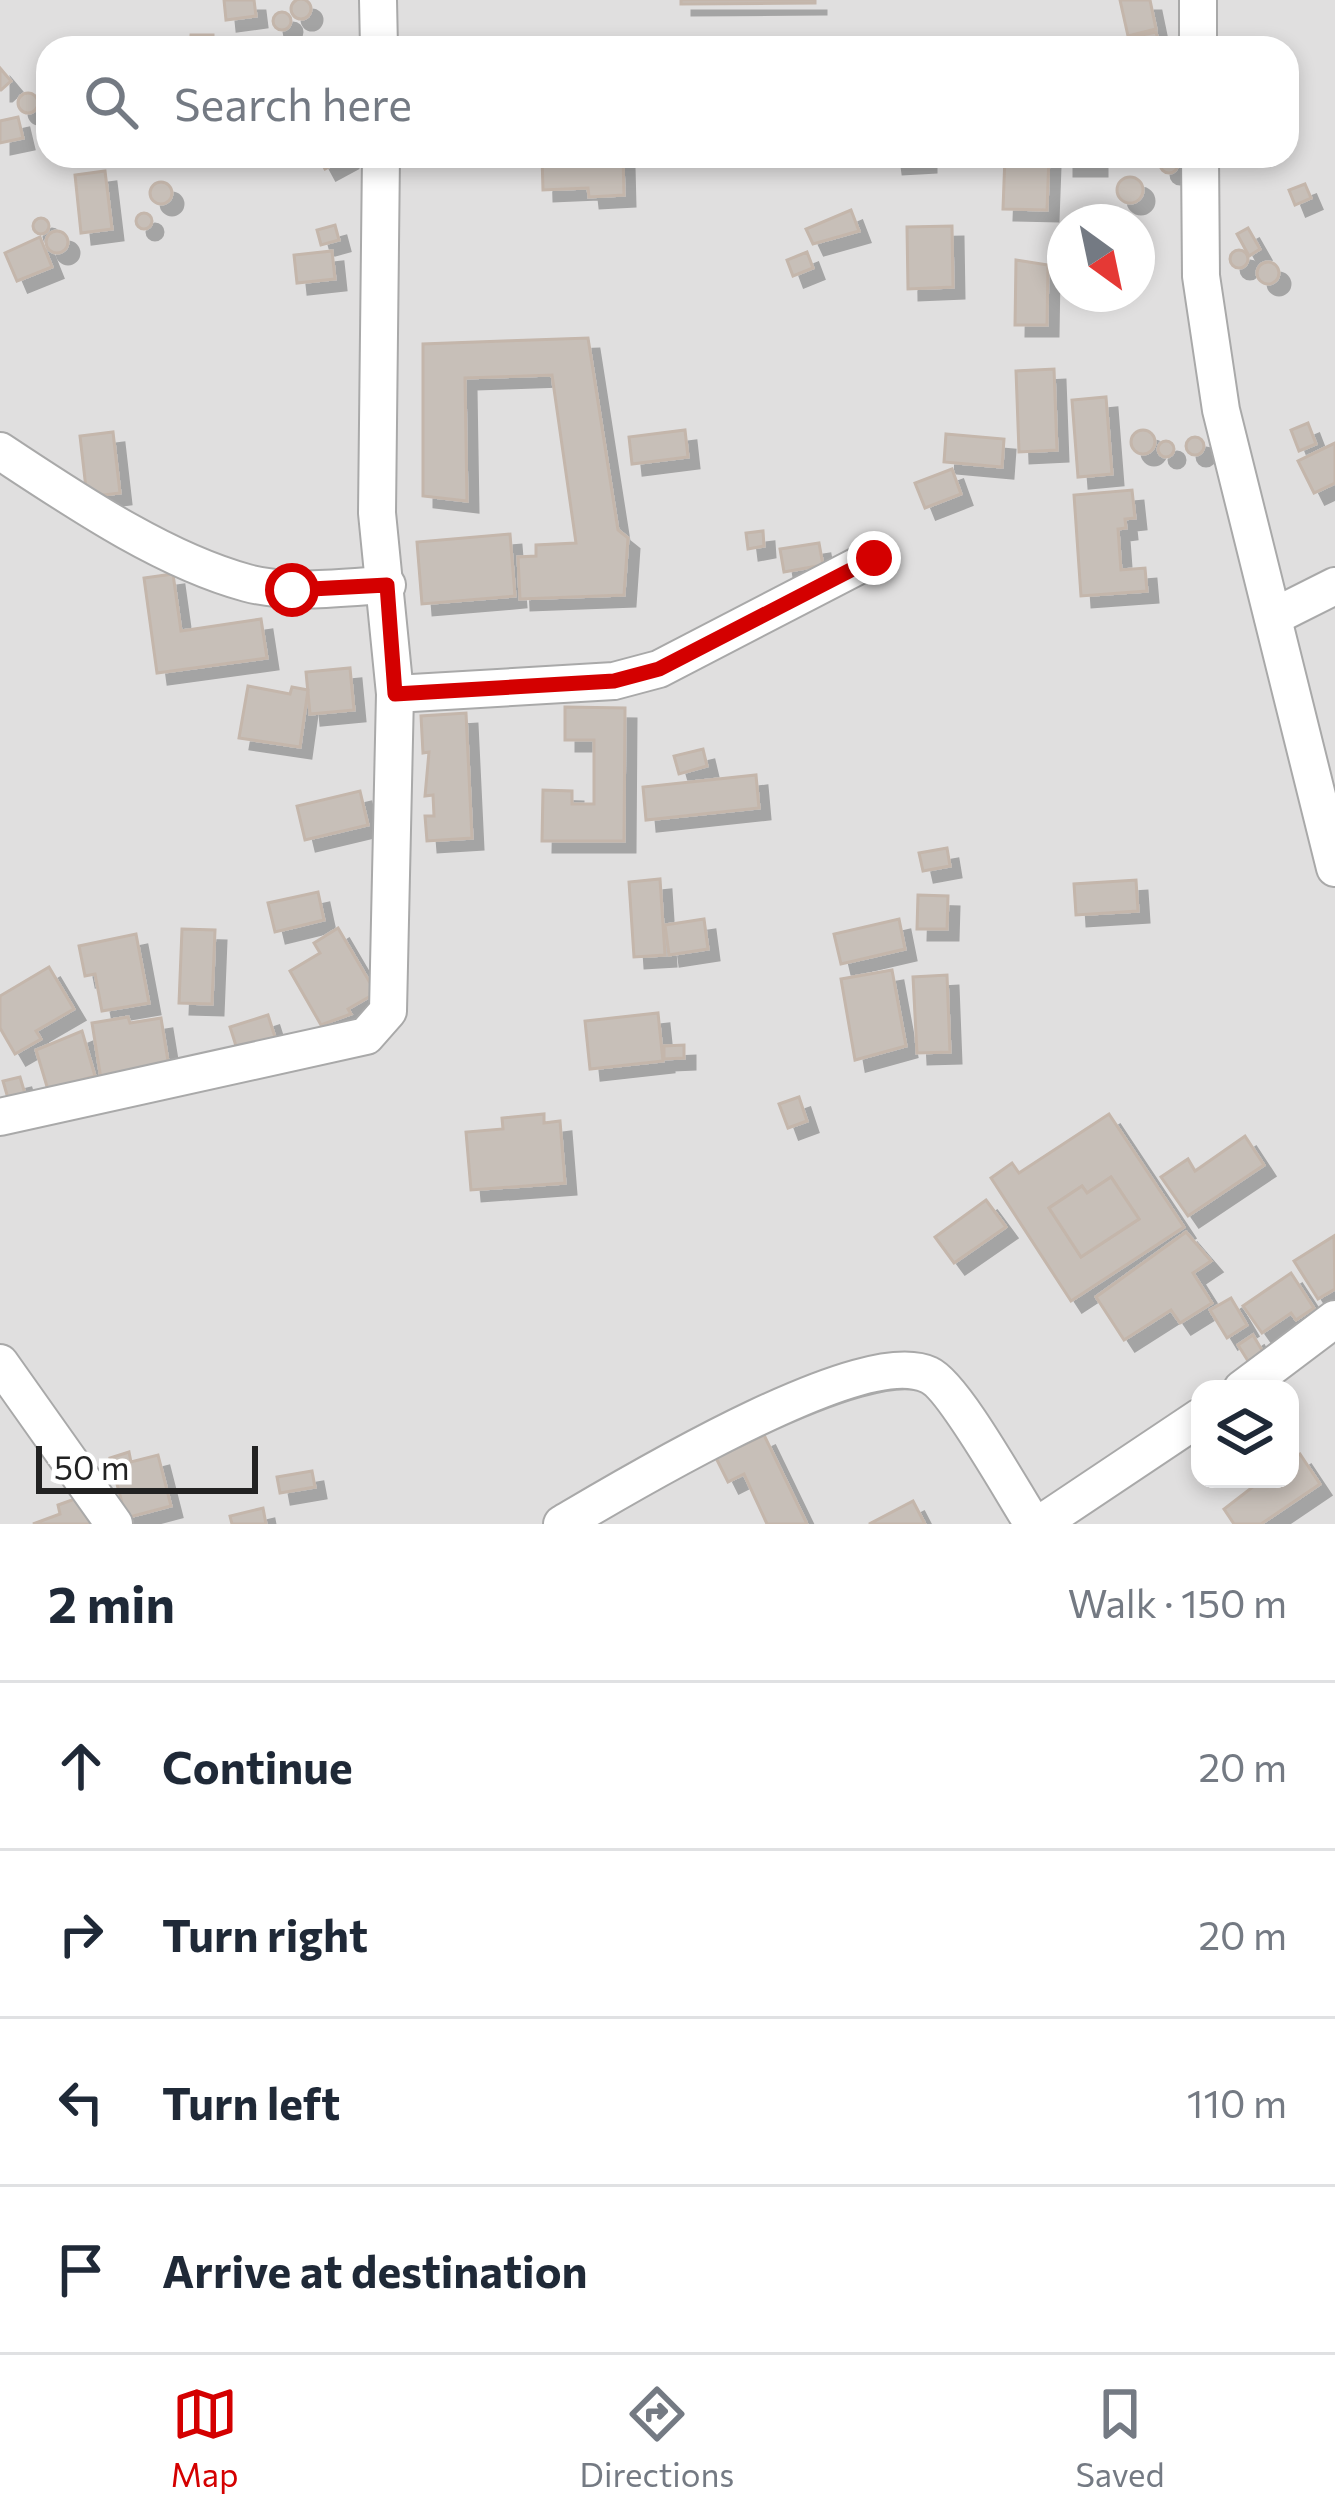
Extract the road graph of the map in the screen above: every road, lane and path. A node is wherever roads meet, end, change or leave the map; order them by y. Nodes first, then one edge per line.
1 (378, 0) edge
2 (1198, 0) edge
3 (379, 36) edge
4 (1198, 36) edge
5 (381, 168) edge
6 (1200, 168) edge
7 (0, 451) edge
8 (874, 558) dead end
9 (387, 585) junction
10 (1335, 586) edge
11 (1273, 617) junction
12 (395, 694) junction
13 (1335, 868) edge
14 (0, 1117) edge
15 (1335, 1318) edge
16 (0, 1364) edge
17 (1255, 1380) edge
18 (1191, 1423) edge
19 (114, 1524) edge
20 (562, 1524) edge
21 (1036, 1524) edge

1 - 3 street
2 - 4 street
5 - 9 street
6 - 11 street
7 - 9 street
8 - 12 street
9 - 12 street
10 - 11 street
11 - 13 street
12 - 14 street
15 - 17 street
16 - 19 street
18 - 21 street
20 - 21 street

